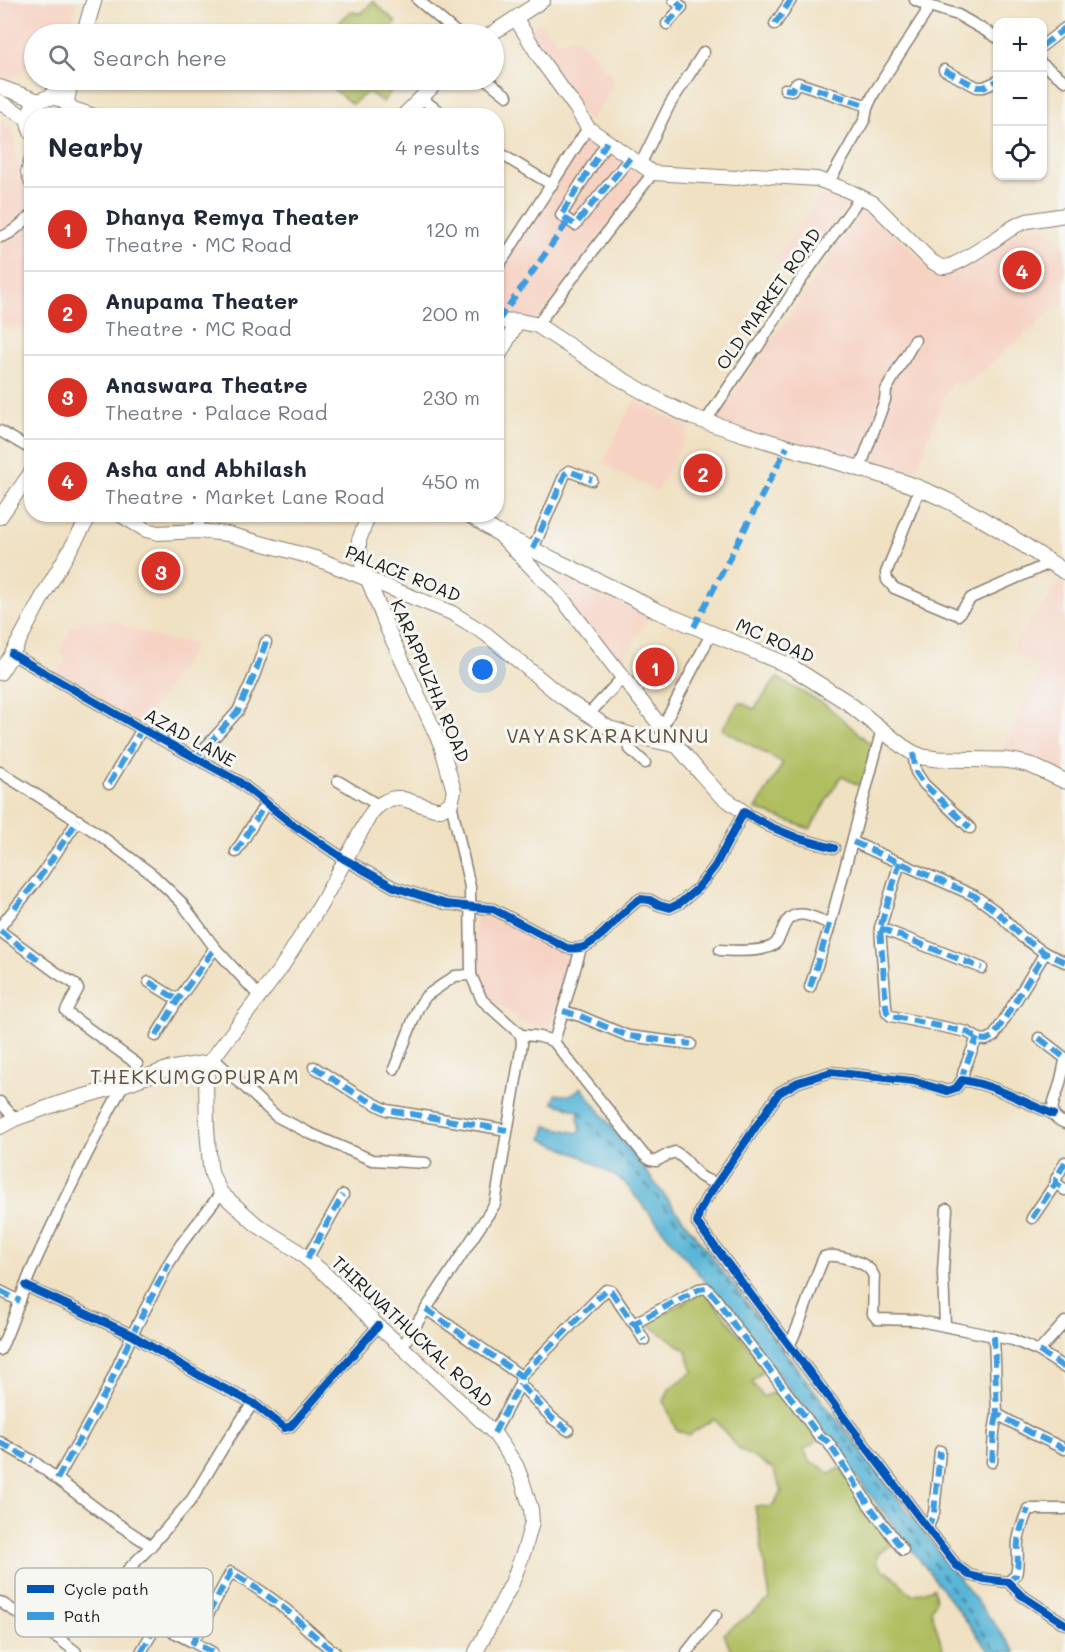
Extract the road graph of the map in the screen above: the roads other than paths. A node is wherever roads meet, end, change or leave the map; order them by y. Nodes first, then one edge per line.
1 (84, 0) edge
2 (94, 0) edge
3 (418, 0) edge
4 (543, 0) edge
5 (674, 0) edge
6 (791, 0) edge
7 (915, 0) edge
8 (926, 5) junction
9 (516, 19) junction
10 (78, 24) edge
11 (87, 24) edge
12 (446, 24) edge
13 (668, 24) dead end
14 (775, 24) dead end
15 (504, 26) edge
16 (1065, 27) edge
17 (993, 35) edge
18 (1047, 42) edge
19 (704, 52) dead end
20 (1047, 68) edge
21 (944, 70) dead end
22 (1065, 81) edge
23 (993, 83) edge
24 (0, 87) edge
25 (785, 88) dead end
26 (59, 90) edge
27 (67, 90) edge
28 (429, 90) edge
29 (500, 90) edge
30 (507, 96) dead end
31 (421, 98) junction
32 (0, 102) edge
33 (60, 105) edge
34 (868, 106) junction
35 (411, 108) edge
36 (435, 108) edge
37 (24, 121) edge
38 (588, 129) junction
39 (607, 142) junction
40 (504, 156) edge
41 (635, 161) junction
42 (653, 173) junction
43 (829, 182) junction
44 (552, 185) junction
45 (861, 196) junction
46 (1065, 215) edge
47 (24, 221) edge
48 (0, 237) edge
49 (504, 258) edge
50 (504, 321) edge
51 (518, 321) junction
52 (537, 325) junction
53 (915, 340) dead end
54 (504, 346) edge
55 (705, 422) junction
56 (0, 431) edge
57 (24, 445) edge
58 (860, 468) junction
59 (592, 480) dead end
60 (24, 483) edge
61 (920, 488) junction
62 (0, 518) edge
63 (86, 522) edge
64 (132, 522) edge
65 (200, 522) edge
66 (366, 522) edge
67 (481, 522) edge
68 (198, 531) junction
69 (496, 531) junction
70 (532, 549) junction
71 (1050, 563) junction
72 (1065, 572) edge
73 (367, 579) junction
74 (711, 634) junction
75 (266, 642) dead end
76 (12, 654) junction
77 (0, 673) edge
78 (622, 678) junction
79 (589, 714) junction
80 (662, 728) junction
81 (142, 729) junction
82 (882, 729) junction
83 (627, 734) junction
84 (678, 746) junction
85 (913, 753) junction
86 (196, 758) junction
87 (645, 763) dead end
88 (0, 772) edge
89 (338, 781) dead end
90 (1065, 781) edge
91 (108, 784) dead end
92 (266, 803) junction
93 (451, 803) junction
94 (378, 805) junction
95 (744, 812) junction
96 (78, 820) junction
97 (970, 828) dead end
98 (853, 842) junction
99 (834, 848) dead end
100 (236, 852) dead end
101 (344, 860) junction
102 (900, 862) junction
103 (470, 907) junction
104 (830, 924) junction
105 (880, 928) junction
106 (0, 929) edge
107 (215, 948) junction
108 (581, 948) junction
109 (720, 950) dead end
110 (1045, 953) junction
111 (1065, 962) edge
112 (982, 968) dead end
113 (471, 975) junction
114 (149, 982) dead end
115 (810, 987) dead end
116 (260, 997) junction
117 (178, 1000) junction
118 (563, 1011) junction
119 (520, 1035) junction
120 (156, 1036) dead end
121 (977, 1038) junction
122 (1039, 1038) dead end
123 (554, 1042) junction
124 (692, 1044) dead end
125 (1065, 1059) edge
126 (212, 1060) junction
127 (314, 1067) dead end
128 (394, 1069) dead end
129 (962, 1080) junction
130 (127, 1082) junction
131 (0, 1102) edge
132 (1053, 1114) junction
133 (15, 1119) junction
134 (1065, 1123) edge
135 (0, 1127) edge
136 (507, 1130) junction
137 (1065, 1162) edge
138 (426, 1163) dead end
139 (717, 1183) junction
140 (1056, 1183) junction
141 (1065, 1190) edge
142 (221, 1193) junction
143 (343, 1195) dead end
144 (947, 1209) dead end
145 (1032, 1218) dead end
146 (307, 1259) junction
147 (26, 1286) junction
148 (0, 1291) edge
149 (20, 1301) junction
150 (426, 1309) junction
151 (1065, 1322) edge
152 (633, 1323) junction
153 (378, 1326) junction
154 (945, 1326) junction
155 (132, 1335) junction
156 (994, 1336) junction
157 (644, 1340) dead end
158 (789, 1346) junction
159 (402, 1347) junction
160 (0, 1350) edge
161 (1039, 1351) junction
162 (1065, 1368) edge
163 (520, 1380) junction
164 (253, 1403) junction
165 (997, 1414) junction
166 (568, 1430) dead end
167 (494, 1433) junction
168 (0, 1442) edge
169 (1065, 1449) edge
170 (940, 1451) dead end
171 (992, 1462) dead end
172 (57, 1479) junction
173 (1065, 1509) edge
174 (927, 1528) junction
175 (152, 1546) junction
176 (903, 1550) dead end
177 (130, 1568) edge
178 (1008, 1582) junction
179 (0, 1602) edge
180 (213, 1605) edge
181 (15, 1611) edge
182 (716, 1615) dead end
183 (1065, 1624) edge
184 (56, 1637) edge
185 (150, 1637) edge
186 (184, 1637) edge
187 (196, 1637) edge
188 (193, 1642) junction
189 (76, 1652) edge
190 (141, 1652) edge
191 (212, 1652) edge
192 (335, 1652) edge
193 (476, 1652) edge
194 (687, 1652) edge

1 - 10 highway
2 - 11 highway
3 - 12 street
4 - 9 main road
5 - 13 street
6 - 14 street
7 - 8 street
8 - 17 street
8 - 34 street
9 - 15 main road
9 - 38 main road
16 - 18 street
19 - 41 street
20 - 22 street
21 - 23 street
24 - 33 main road
25 - 34 street
26 - 33 highway
27 - 33 highway
28 - 31 main road
29 - 30 street
31 - 35 main road
31 - 36 street
32 - 37 main road
34 - 43 street
38 - 39 main road
38 - 44 street
39 - 41 main road
39 - 41 street
40 - 44 street
41 - 42 main road
42 - 43 main road
42 - 52 street
43 - 45 main road
44 - 49 street
45 - 46 main road
45 - 55 street, OLD MARKET ROAD
47 - 48 street
50 - 51 highway
51 - 52 highway
51 - 54 main road
52 - 55 highway
53 - 58 street
55 - 58 highway
56 - 57 street
58 - 61 highway
59 - 70 street
60 - 62 main road
61 - 71 highway
61 - 71 street
63 - 76 main road
64 - 68 main road, PALACE ROAD
65 - 68 street
66 - 73 main road, KARAPPUZHA ROAD
67 - 69 highway, MC ROAD
68 - 73 main road, PALACE ROAD
69 - 70 highway, MC ROAD
69 - 78 main road
70 - 74 highway, MC ROAD
71 - 72 highway
73 - 79 main road, PALACE ROAD
73 - 93 main road, KARAPPUZHA ROAD
74 - 80 street
74 - 82 highway, MC ROAD
75 - 86 street
76 - 77 main road
76 - 81 street, AZAD LANE
78 - 79 street
78 - 80 main road
79 - 83 main road, PALACE ROAD
80 - 84 main road
81 - 86 street, AZAD LANE
81 - 91 street
82 - 85 highway, MC ROAD
82 - 98 street
83 - 84 main road, PALACE ROAD
83 - 87 street
84 - 95 main road
85 - 90 highway, MC ROAD
85 - 97 street
86 - 92 street, AZAD LANE
88 - 96 street
89 - 94 street
92 - 100 street
92 - 101 street, AZAD LANE
93 - 94 main road
93 - 103 street
94 - 101 main road
95 - 99 street
95 - 108 street
96 - 106 street
96 - 107 street
98 - 102 street
98 - 104 street
101 - 103 street, AZAD LANE
101 - 116 main road
102 - 105 street
102 - 110 street
103 - 108 street, AZAD LANE
103 - 113 street
104 - 109 street
104 - 115 street
105 - 112 street
105 - 121 street
106 - 130 street
107 - 116 street
107 - 117 street
108 - 118 street
110 - 111 street
110 - 121 street
113 - 119 street
113 - 128 street
114 - 117 street
116 - 126 main road
117 - 120 street
118 - 123 street
118 - 124 street
119 - 123 street
119 - 136 street
121 - 129 street
122 - 125 street
123 - 139 street
125 - 132 street
126 - 130 main road
126 - 138 street
126 - 142 main road, THIRUVATHUCKAL ROAD
127 - 136 street
129 - 132 street
129 - 139 street
130 - 133 main road
130 - 147 street
131 - 133 street
132 - 134 street
133 - 135 main road
136 - 150 street
137 - 140 street
139 - 158 street
140 - 141 street
140 - 145 street
142 - 146 main road, THIRUVATHUCKAL ROAD
142 - 155 street
143 - 146 street
144 - 154 street
146 - 153 main road, THIRUVATHUCKAL ROAD
147 - 149 street
147 - 155 street
148 - 149 street
149 - 160 street
150 - 159 street
150 - 163 street
151 - 161 street
152 - 157 street
152 - 163 street
152 - 176 street
153 - 159 main road, THIRUVATHUCKAL ROAD
153 - 164 street
154 - 156 street
154 - 158 street
155 - 164 street
155 - 172 street
156 - 161 street
156 - 165 street
158 - 174 street
159 - 167 main road, THIRUVATHUCKAL ROAD
161 - 162 street
163 - 166 street
163 - 167 street
164 - 175 street
165 - 169 street
165 - 171 street
167 - 193 main road, THIRUVATHUCKAL ROAD
168 - 172 street
170 - 174 street
172 - 175 street
173 - 178 street
174 - 178 street
175 - 177 street
178 - 183 street
179 - 181 street
180 - 192 street
182 - 194 street
184 - 189 street
185 - 190 street
186 - 188 street
187 - 188 street
188 - 191 street

